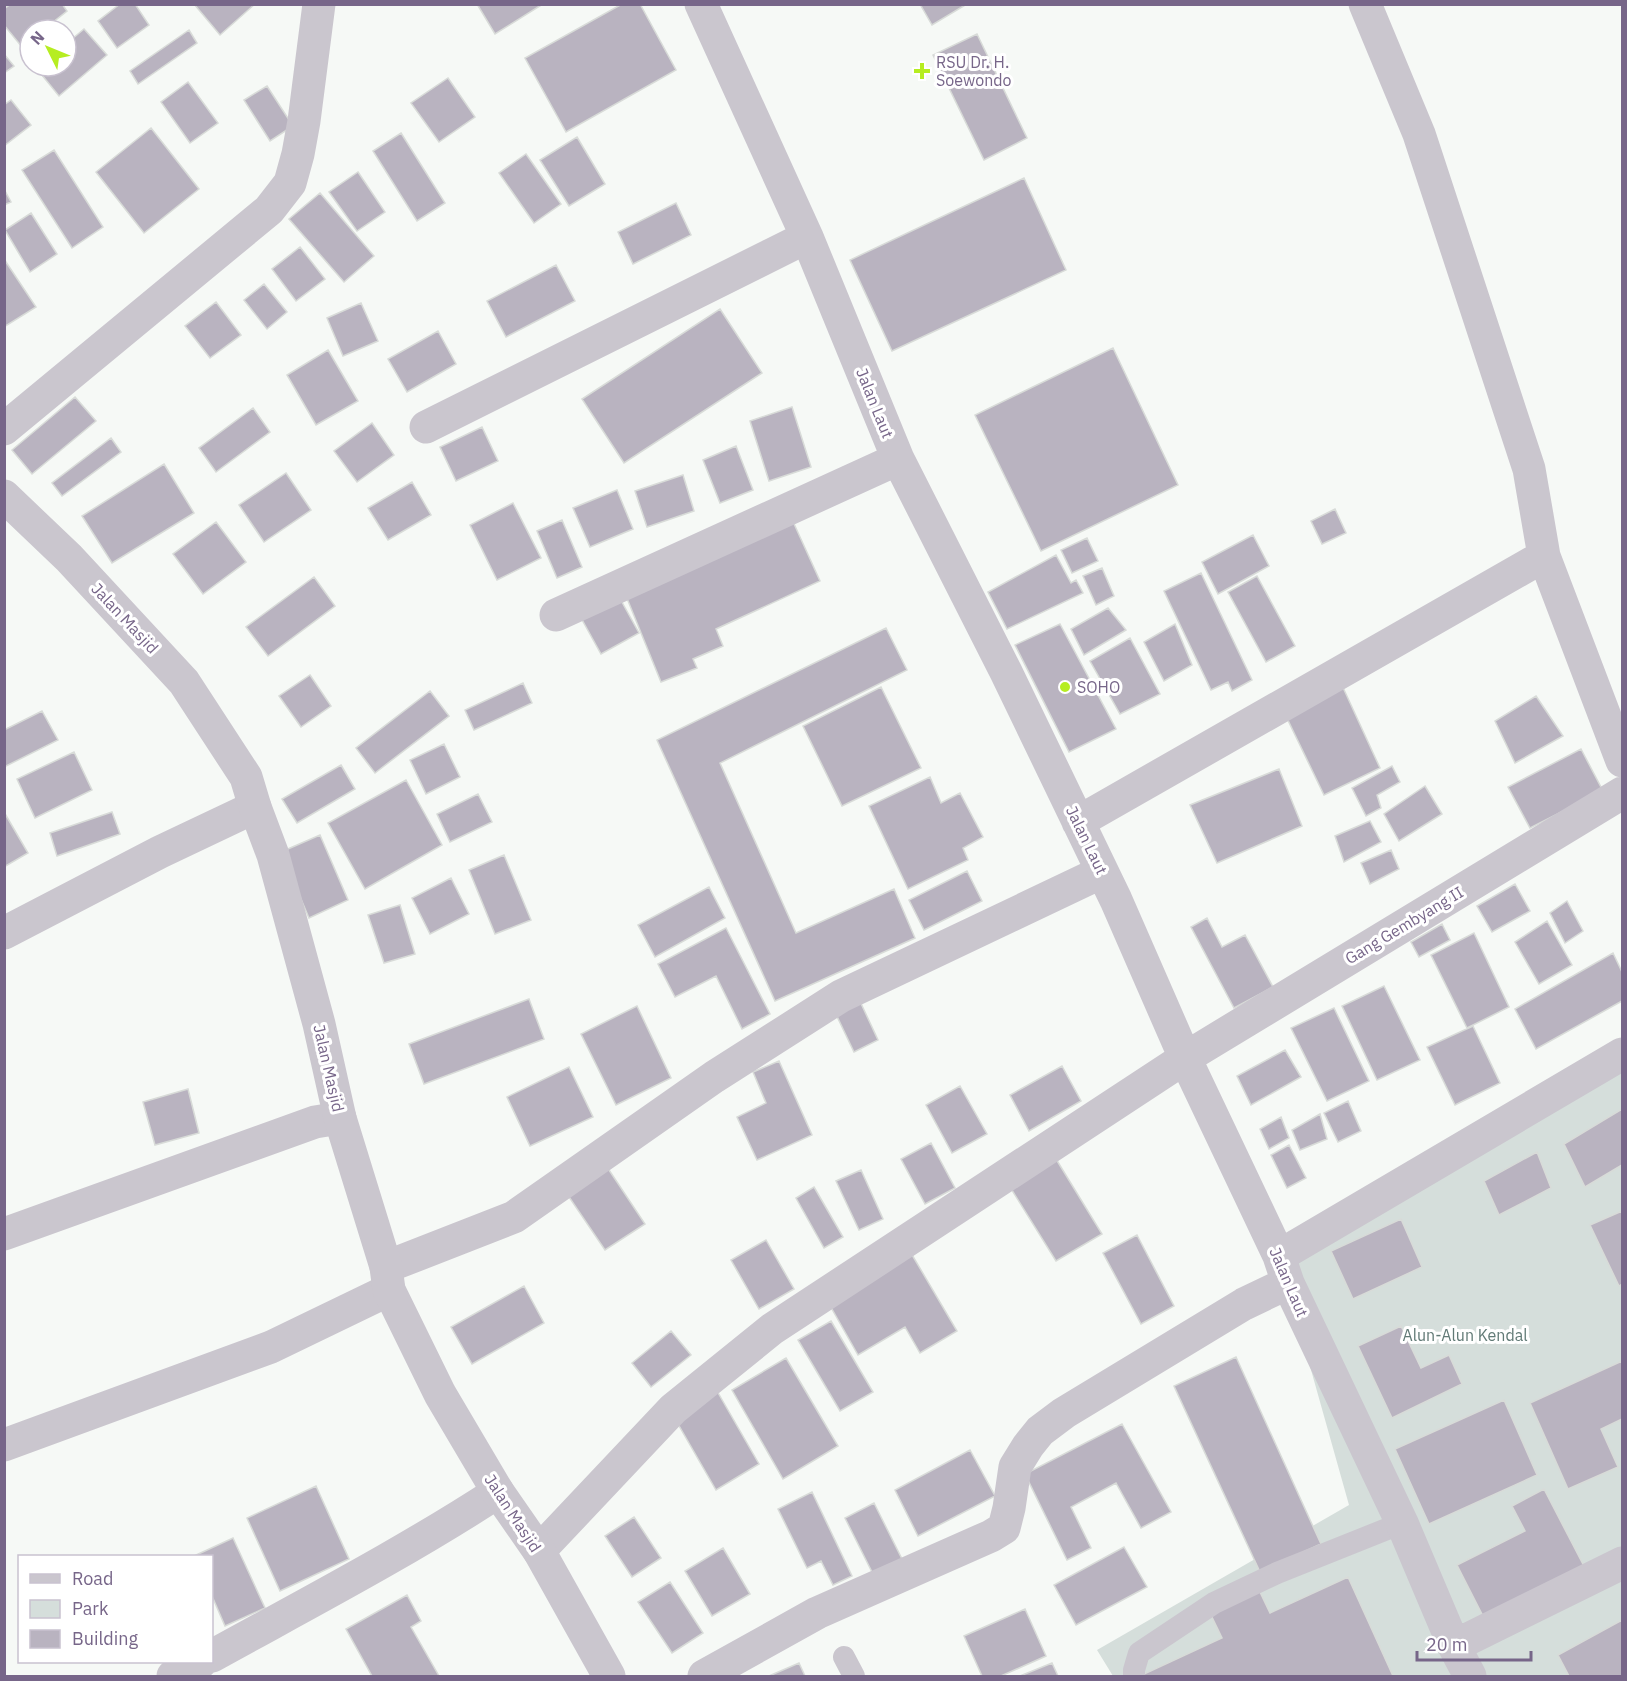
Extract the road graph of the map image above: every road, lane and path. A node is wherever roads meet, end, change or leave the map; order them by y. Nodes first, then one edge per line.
1 (319, 4) edge
2 (702, 4) edge
3 (1365, 4) edge
4 (807, 237) junction
5 (426, 427) dead end
6 (4, 429) edge
7 (898, 459) junction
8 (4, 496) edge
9 (1544, 556) junction
10 (556, 615) dead end
11 (1623, 760) edge
12 (1623, 793) edge
13 (242, 812) junction
14 (1078, 822) junction
15 (1102, 872) junction
16 (4, 933) edge
17 (1623, 1054) edge
18 (1185, 1058) junction
19 (327, 1120) junction
20 (4, 1234) edge
21 (1284, 1270) junction
22 (380, 1286) junction
23 (4, 1444) edge
24 (498, 1492) junction
25 (1402, 1524) junction
26 (538, 1551) junction
27 (1623, 1563) edge
28 (1454, 1646) junction
29 (213, 1655) edge
30 (199, 1663) edge
31 (173, 1677) edge
32 (609, 1677) edge
33 (704, 1677) edge
34 (1134, 1677) edge
35 (1470, 1677) edge

1 - 6 street
2 - 4 street, Jalan Laut
3 - 9 street
4 - 5 street
4 - 7 street, Jalan Laut
7 - 10 street
7 - 14 street, Jalan Laut
8 - 13 street, Jalan Masjid
9 - 11 street
9 - 14 street
12 - 18 street, Gang Gembyang II
13 - 16 street
13 - 19 street, Jalan Masjid
14 - 15 street, Jalan Laut
15 - 18 street, Jalan Laut
15 - 22 street
17 - 21 street
18 - 21 street, Jalan Laut
18 - 26 street, Gang Gembyang II
19 - 20 street
19 - 22 street, Jalan Masjid
21 - 25 street, Jalan Laut
21 - 33 street
22 - 23 street
22 - 24 street, Jalan Masjid
24 - 26 street, Jalan Masjid
24 - 29 street
25 - 28 street, Jalan Laut
25 - 34 lane
26 - 32 street, Jalan Masjid
27 - 28 street
28 - 35 street, Jalan Laut
30 - 31 street

